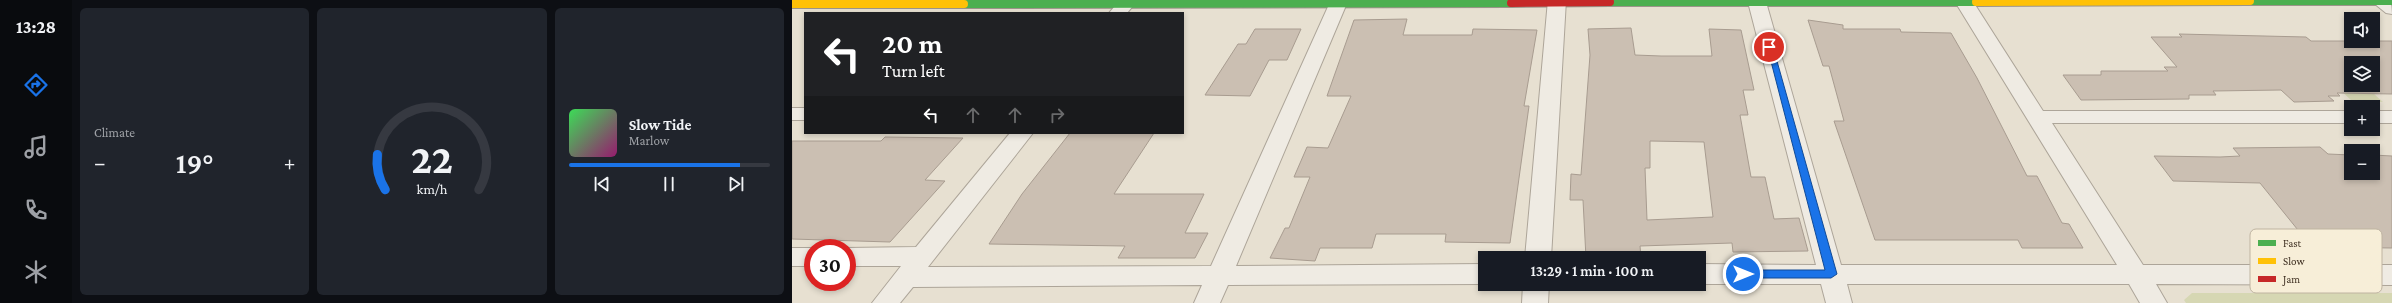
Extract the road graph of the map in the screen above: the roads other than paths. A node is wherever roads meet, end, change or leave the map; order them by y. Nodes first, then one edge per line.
1 (1284, 1) edge
2 (1425, 1) edge
3 (1557, 1) edge
4 (1964, 1) edge
5 (2172, 1) edge
6 (902, 2) edge
7 (1017, 2) edge
8 (1757, 2) junction
9 (1338, 3) junction
10 (2386, 3) edge
11 (792, 4) edge
12 (1125, 5) edge
13 (792, 114) edge
14 (804, 114) edge
15 (2037, 117) junction
16 (2344, 117) edge
17 (2380, 117) edge
18 (2392, 117) edge
19 (1021, 134) edge
20 (1539, 251) edge
21 (922, 256) junction
22 (792, 257) edge
23 (804, 257) edge
24 (856, 257) edge
25 (1478, 274) edge
26 (1706, 274) edge
27 (1831, 274) junction
28 (2137, 274) junction
29 (2250, 274) edge
30 (2382, 275) edge
31 (2392, 275) edge
32 (1218, 276) junction
33 (906, 277) junction
34 (1536, 291) edge
35 (885, 303) edge
36 (1207, 303) edge
37 (1535, 303) edge
38 (1839, 303) edge
39 (2154, 303) edge

1 - 9 street
1 - 12 street
2 - 3 street
2 - 9 street
3 - 8 street
3 - 20 street
4 - 5 street
4 - 8 street
4 - 15 street
5 - 10 street
6 - 7 street
6 - 11 street
7 - 12 street
8 - 27 street
9 - 32 street
13 - 14 street
15 - 16 street
15 - 28 street
17 - 18 street
19 - 21 street
21 - 24 street
21 - 33 street
22 - 23 street
25 - 32 street
26 - 27 street
27 - 28 street
27 - 38 street
28 - 29 street
28 - 39 street
30 - 31 street
32 - 33 street
32 - 36 street
33 - 35 street
34 - 37 street

